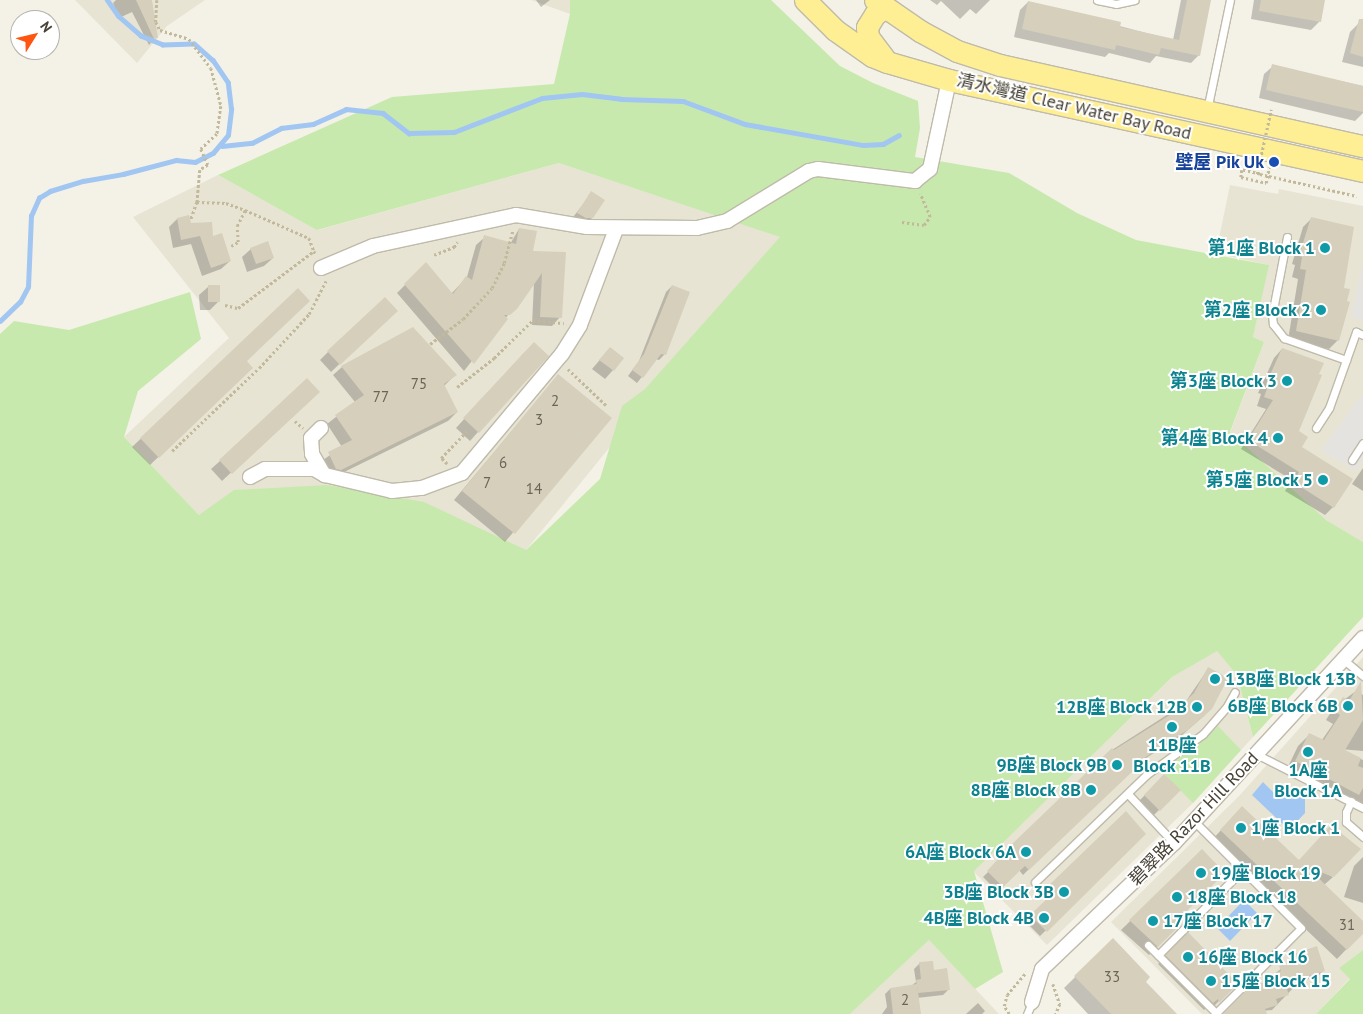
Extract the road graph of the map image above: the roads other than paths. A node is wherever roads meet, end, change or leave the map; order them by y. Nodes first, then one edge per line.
1 (805, 0) edge
2 (1097, 0) edge
3 (1135, 0) edge
4 (1230, 0) edge
5 (880, 4) edge
6 (887, 62) junction
7 (949, 80) junction
8 (1206, 112) junction
9 (1363, 146) edge
10 (1363, 172) edge
11 (616, 229) junction
12 (1287, 237) dead end
13 (325, 267) road end
14 (1363, 335) edge
15 (1346, 360) junction
16 (321, 428) dead end
17 (1316, 428) dead end
18 (1363, 443) edge
19 (1352, 460) dead end
20 (325, 475) junction
21 (250, 477) dead end
22 (1363, 638) edge
23 (1344, 660) junction
24 (1363, 676) edge
25 (1235, 692) dead end
26 (1258, 754) junction
27 (1128, 794) junction
28 (1351, 801) junction
29 (1363, 808) edge
30 (1194, 822) junction
31 (1363, 837) edge
32 (1174, 843) junction
33 (1242, 870) junction
34 (1035, 882) dead end
35 (1148, 945) dead end
36 (1158, 955) junction
37 (1030, 1008) edge

1 - 6 main road, 清水灣道 Clear Water Bay Road
2 - 3 lane
4 - 8 lane
5 - 6 main road
5 - 8 main road, 清水灣道 Clear Water Bay Road
6 - 7 main road, 清水灣道 Clear Water Bay Road
7 - 10 main road, 清水灣道 Clear Water Bay Road
7 - 11 street
8 - 9 main road, 清水灣道 Clear Water Bay Road
11 - 13 street
11 - 20 street
12 - 15 lane
14 - 15 lane
15 - 17 lane
16 - 20 street
18 - 19 lane
20 - 21 street
22 - 23 street, 碧翠路 Razor Hill Road
23 - 24 lane
23 - 26 street, 碧翠路 Razor Hill Road
25 - 27 lane
26 - 28 lane
26 - 30 street, 碧翠路 Razor Hill Road
27 - 32 lane
27 - 34 lane
28 - 29 lane
28 - 31 lane
30 - 32 street, 碧翠路 Razor Hill Road
30 - 33 lane
32 - 37 street, 碧翠路 Razor Hill Road
33 - 36 lane
33 - 36 lane
35 - 36 lane

